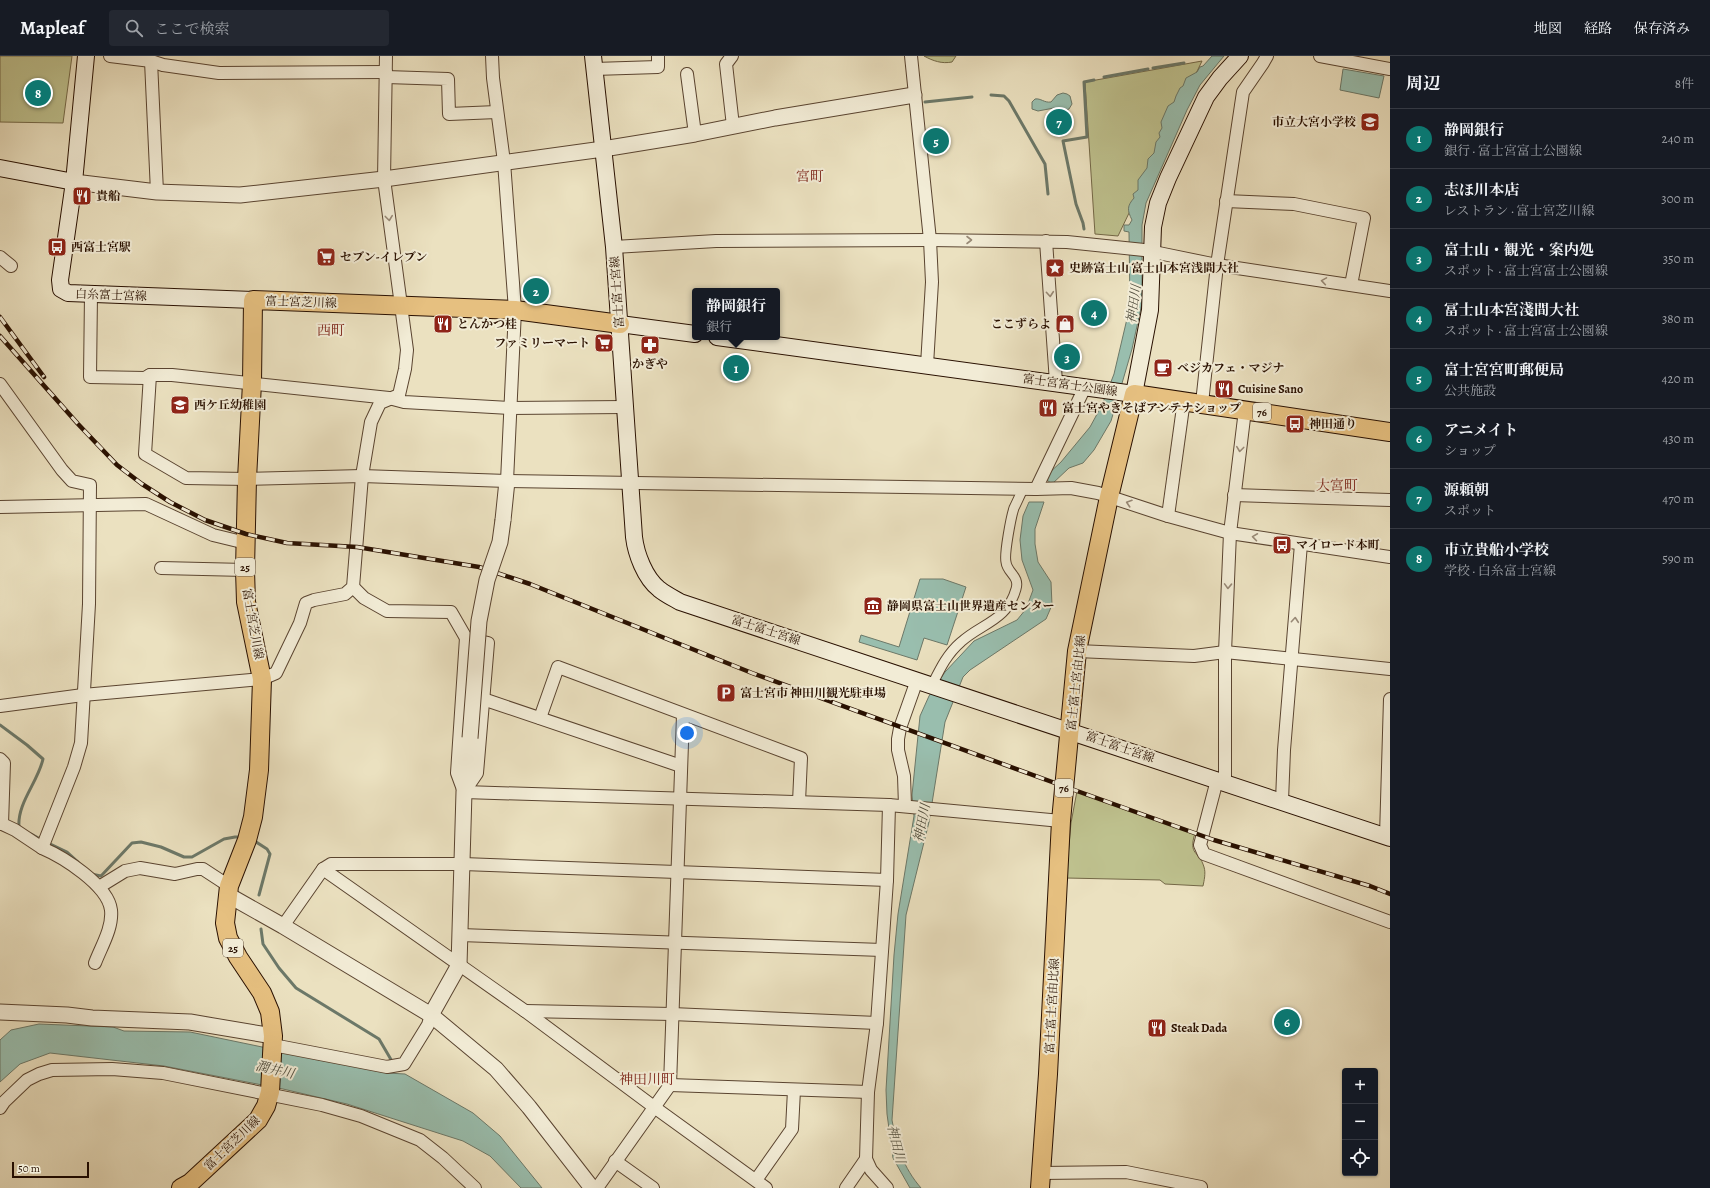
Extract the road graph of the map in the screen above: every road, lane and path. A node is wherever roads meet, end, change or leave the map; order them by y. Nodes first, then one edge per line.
1 (86, 56) edge
2 (110, 56) edge
3 (386, 56) edge
4 (492, 56) edge
5 (658, 56) edge
6 (732, 56) edge
7 (911, 56) edge
8 (1240, 56) edge
9 (1266, 56) edge
10 (1320, 56) edge
11 (151, 61) junction
12 (593, 63) edge
13 (1390, 69) edge
14 (687, 74) dead end
15 (386, 75) junction
16 (914, 96) junction
17 (497, 112) junction
18 (733, 126) junction
19 (695, 134) junction
20 (603, 148) junction
21 (504, 162) junction
22 (0, 168) edge
23 (384, 179) junction
24 (74, 182) junction
25 (157, 192) junction
26 (1226, 201) junction
27 (930, 240) junction
28 (1046, 241) junction
29 (614, 247) junction
30 (1148, 251) junction
31 (0, 257) edge
32 (1217, 265) junction
33 (10, 266) dead end
34 (1351, 285) junction
35 (1390, 291) edge
36 (90, 294) junction
37 (253, 300) junction
38 (400, 305) junction
39 (515, 310) junction
40 (620, 324) junction
41 (692, 334) edge
42 (740, 340) edge
43 (927, 365) junction
44 (150, 375) junction
45 (1056, 382) junction
46 (252, 383) junction
47 (0, 384) edge
48 (1086, 387) junction
49 (1128, 393) junction
50 (389, 398) junction
51 (1184, 400) junction
52 (1202, 403) junction
53 (624, 407) junction
54 (510, 408) junction
55 (1246, 410) junction
56 (1390, 432) edge
57 (362, 476) junction
58 (247, 479) junction
59 (507, 481) junction
60 (629, 483) junction
61 (1023, 489) junction
62 (1036, 489) junction
63 (1234, 495) junction
64 (1109, 497) junction
65 (1390, 500) edge
66 (89, 505) junction
67 (0, 507) edge
68 (1168, 516) junction
69 (1230, 533) junction
70 (246, 543) junction
71 (1301, 544) junction
72 (1390, 557) edge
73 (161, 568) dead end
74 (245, 570) junction
75 (353, 588) junction
76 (466, 638) junction
77 (1077, 651) junction
78 (1225, 652) junction
79 (1292, 659) junction
80 (1390, 669) edge
81 (262, 679) junction
82 (928, 684) junction
83 (83, 695) junction
84 (483, 699) junction
85 (1390, 699) edge
86 (0, 706) edge
87 (683, 715) junction
88 (540, 718) junction
89 (1070, 730) junction
90 (0, 759) edge
91 (1389, 761) edge
92 (681, 766) junction
93 (1221, 781) junction
94 (464, 792) junction
95 (680, 800) junction
96 (799, 802) junction
97 (1282, 802) junction
98 (889, 805) junction
99 (909, 807) junction
100 (1061, 820) junction
101 (1, 823) edge
102 (1388, 837) edge
103 (44, 842) junction
104 (463, 864) junction
105 (323, 869) junction
106 (677, 872) junction
107 (887, 880) junction
108 (99, 887) junction
109 (228, 890) junction
110 (1390, 922) edge
111 (283, 926) junction
112 (460, 935) junction
113 (674, 942) junction
114 (882, 950) junction
115 (95, 963) dead end
116 (459, 965) junction
117 (525, 1011) junction
118 (0, 1012) edge
119 (672, 1014) junction
120 (431, 1015) junction
121 (878, 1023) junction
122 (273, 1043) junction
123 (670, 1085) junction
124 (794, 1090) junction
125 (868, 1092) junction
126 (270, 1093) junction
127 (654, 1107) junction
128 (0, 1108) edge
129 (866, 1159) junction
130 (615, 1161) junction
131 (756, 1180) junction
132 (1040, 1181) edge
133 (187, 1186) edge
134 (1201, 1187) dead end
135 (475, 1188) edge
136 (592, 1188) edge
137 (597, 1188) edge
138 (653, 1188) edge
139 (766, 1188) edge
140 (846, 1188) edge
141 (887, 1188) edge

1 - 24 main road, 白糸富士宮線
2 - 11 street
3 - 15 street
4 - 17 street
5 - 12 street
6 - 18 street
7 - 16 street
8 - 30 main road, 富士宮富士公園線
9 - 26 street
10 - 13 street
11 - 15 street
11 - 25 street
12 - 20 main road, 富士富士宮線
14 - 19 street
15 - 17 street
15 - 23 street
16 - 18 street
16 - 27 street
17 - 21 street
18 - 19 street
19 - 20 street
20 - 21 street
20 - 29 main road, 富士富士宮線
21 - 23 street
21 - 39 street
22 - 24 main road
23 - 25 street
23 -> 38 street
24 - 25 street
24 - 36 main road, 白糸富士宮線
26 - 32 street
26 - 34 street
27 -> 28 street
27 - 29 street
27 - 43 street
28 - 30 street
28 -> 45 street
29 - 40 main road, 富士富士宮線
30 - 32 street
30 - 49 main road, 富士宮富士公園線
31 - 33 street
34 -> 32 street
32 - 52 street
34 - 35 street
36 - 37 main road, 白糸富士宮線
36 - 44 street
37 - 38 main road, 富士宮芝川線
37 - 46 main road, 富士宮芝川線 / 25
38 - 39 main road, 富士宮芝川線
38 - 50 street
39 - 40 main road, 富士宮芝川線
39 - 54 street
40 - 41 main road
40 - 53 main road, 富士富士宮線
42 - 43 main road, 富士宮富士公園線
43 - 45 main road, 富士宮富士公園線
44 - 46 street
44 - 58 street
45 - 48 main road, 富士宮富士公園線
46 - 50 street
46 - 58 main road, 富士宮芝川線 / 25
47 - 66 street
48 - 49 main road, 富士宮富士公園線
48 - 62 street
49 - 51 main road, 76
49 - 64 main road, 富士富士宮由比線 / 76
50 - 54 street
50 - 57 street
51 - 52 main road, 76
51 - 68 street
52 - 55 main road, 76
53 - 54 street
53 - 60 main road, 富士富士宮線
54 - 59 street
55 - 56 main road, 76
55 -> 63 street
57 - 58 street
57 - 59 street
57 - 75 street
58 - 70 main road, 富士宮芝川線 / 25
59 - 60 street
59 - 94 street, bridge
60 - 61 street
60 - 82 main road, 富士富士宮線
61 - 62 street
61 - 82 street
62 - 64 street
63 - 65 street
63 - 69 street
68 -> 64 street
64 - 77 main road, 富士富士宮由比線 / 76
66 - 67 street
66 - 70 street
66 - 83 street
68 - 69 street
71 -> 69 street
69 -> 78 street
70 - 74 main road, 富士宮芝川線 / 25
71 - 72 street
79 -> 71 street
73 - 74 street
74 - 81 main road, 富士宮芝川線 / 25
75 - 76 street
75 - 81 street
76 - 84 street
76 - 94 street
77 - 78 street
77 - 89 main road, 富士富士宮由比線 / 76
78 - 79 street
78 - 93 street
79 - 80 street
79 - 97 street
81 - 83 street
81 - 109 main road, 富士宮芝川線 / 25
82 - 89 main road, 富士富士宮線
82 - 99 street
83 - 86 street
83 - 103 street
84 - 88 street
84 - 94 street
85 - 91 street
87 - 88 street
87 - 92 street
87 - 96 street
88 - 92 street
89 - 93 main road, 富士富士宮線
89 - 100 main road, 富士富士宮由比線 / 76
90 - 101 street
91 - 102 street
92 - 95 street
93 - 97 main road, 富士富士宮線
93 - 110 street
94 - 95 street
94 - 104 street
95 - 96 street
95 - 106 street
96 - 98 street
97 - 102 main road, 富士富士宮線
98 - 99 street
98 - 107 street
99 - 100 street
100 - 132 main road, 富士富士宮由比線 / 76
101 - 103 street
103 - 108 street
104 - 105 street
104 - 106 street
104 - 112 street
105 - 111 street
105 - 116 street
106 - 107 street
106 - 113 street
107 - 114 street
108 - 109 street
108 - 115 street
109 - 111 street
109 - 122 main road, 富士宮芝川線 / 25
111 - 120 street
112 - 113 street
112 - 116 street
113 - 114 street
113 - 119 street
114 - 121 street
116 - 117 street
116 - 120 street
117 - 119 street
117 - 127 street
118 - 122 street
119 - 121 street
119 - 123 street
120 - 122 street
120 - 136 street
121 - 125 street
122 - 126 main road, 富士宮芝川線 / 25
123 - 124 street
123 - 127 street
124 - 125 street
124 - 131 street
125 - 129 street
126 - 128 street
126 - 133 main road, 富士宮芝川線 / 25
126 - 135 street
127 - 130 street
127 - 131 street
129 - 140 street
129 - 141 street
130 - 137 street
130 - 138 street
131 - 139 street
132 - 134 street

